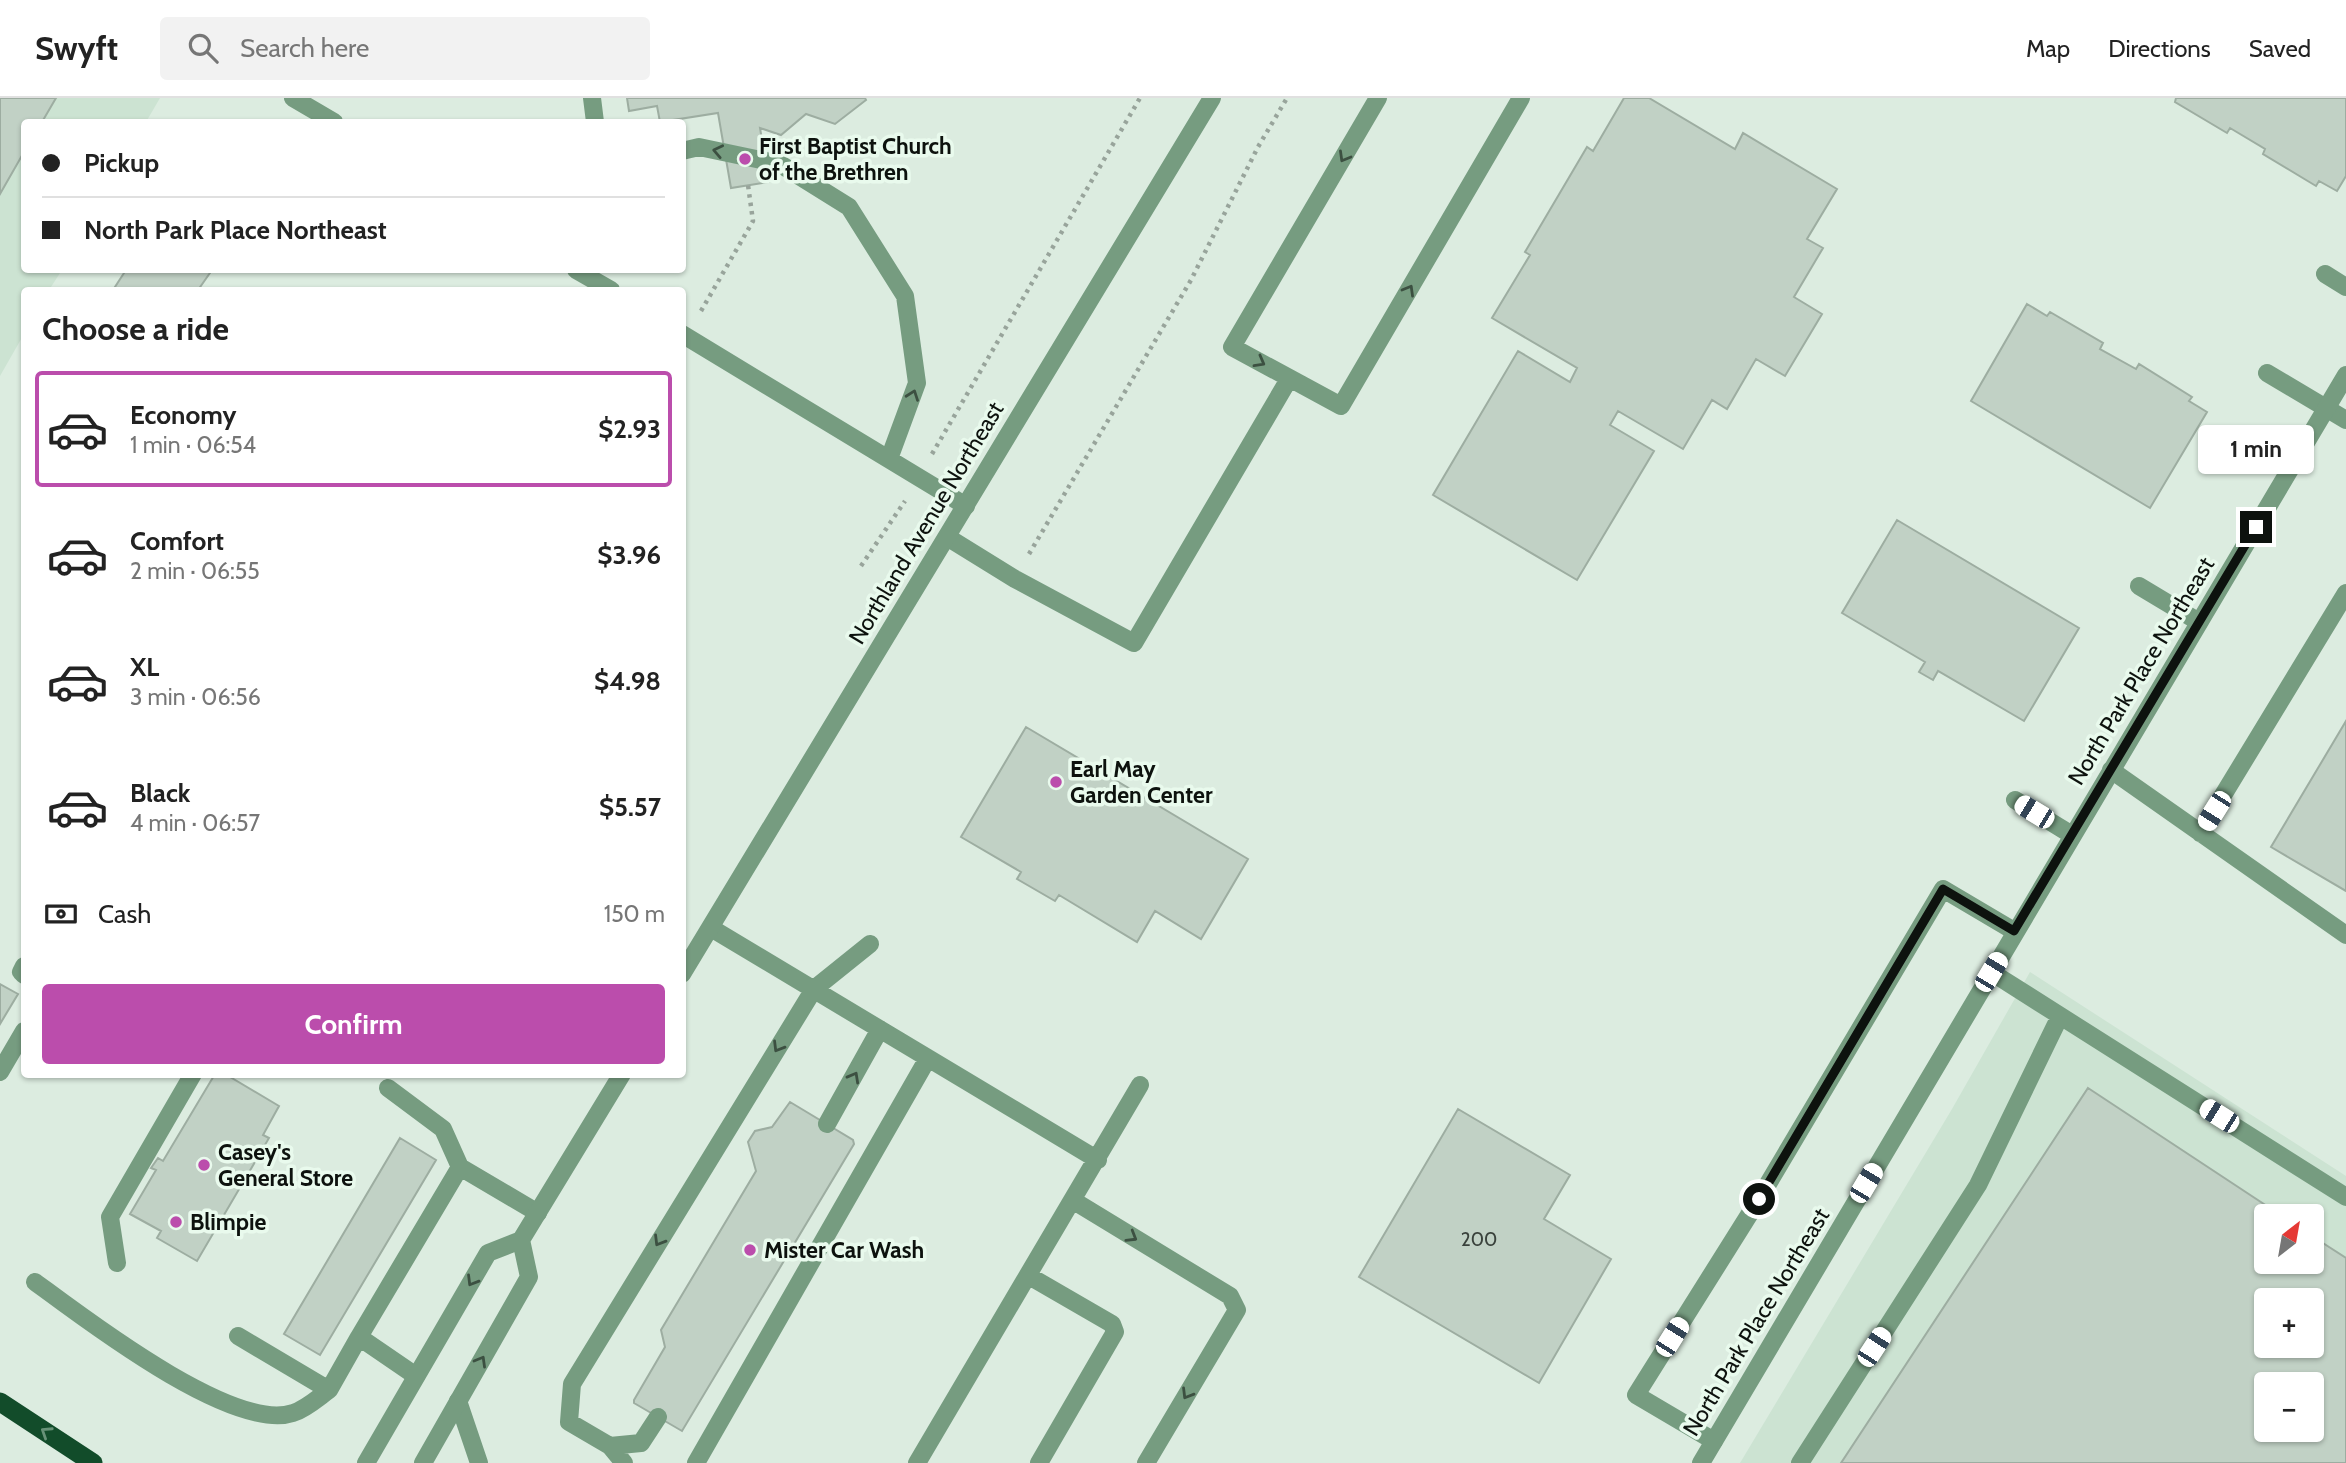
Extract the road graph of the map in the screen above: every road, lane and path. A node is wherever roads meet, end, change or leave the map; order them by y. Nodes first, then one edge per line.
1 (293, 98) edge
2 (592, 98) edge
3 (1140, 98) edge
4 (1212, 98) edge
5 (1287, 98) edge
6 (1378, 98) edge
7 (1521, 98) edge
8 (329, 119) edge
9 (595, 119) edge
10 (686, 150) edge
11 (748, 185) dead end
12 (581, 273) edge
13 (2325, 274) dead end
14 (606, 287) edge
15 (2346, 287) edge
16 (686, 333) edge
17 (686, 336) edge
18 (2267, 373) dead end
19 (2346, 376) edge
20 (1289, 379) junction
21 (2326, 409) junction
22 (2346, 420) edge
23 (889, 459) junction
24 (919, 477) junction
25 (966, 506) junction
26 (947, 537) junction
27 (861, 566) dead end
28 (1014, 579) junction
29 (2139, 586) dead end
30 (2346, 593) edge
31 (2199, 622) junction
32 (2111, 770) junction
33 (2015, 800) dead end
34 (2200, 833) junction
35 (2072, 835) junction
36 (710, 928) junction
37 (2014, 931) junction
38 (2346, 935) edge
39 (870, 944) dead end
40 (686, 967) edge
41 (1991, 972) junction
42 (814, 989) junction
43 (2060, 1016) junction
44 (880, 1029) junction
45 (21, 1036) edge
46 (928, 1058) junction
47 (0, 1072) edge
48 (191, 1078) edge
49 (615, 1078) edge
50 (1140, 1085) dead end
51 (387, 1088) dead end
52 (827, 1124) dead end
53 (1098, 1160) junction
54 (460, 1167) junction
55 (2346, 1197) edge
56 (1074, 1201) junction
57 (538, 1213) junction
58 (522, 1240) junction
59 (117, 1263) dead end
60 (1029, 1276) junction
61 (35, 1282) dead end
62 (238, 1336) dead end
63 (359, 1337) junction
64 (416, 1376) junction
65 (330, 1390) junction
66 (458, 1401) junction
67 (0, 1402) edge
68 (658, 1418) dead end
69 (610, 1446) junction
70 (1709, 1456) edge
71 (922, 1461) edge
72 (93, 1463) edge
73 (366, 1463) edge
74 (423, 1463) edge
75 (478, 1463) edge
76 (624, 1463) edge
77 (696, 1463) edge
78 (1038, 1463) edge
79 (1146, 1463) edge
80 (1800, 1463) edge

1 - 8 street
2 - 9 street
3 - 24 path
4 - 25 street, Northland Avenue Northeast
5 - 28 path
6 -> 20 street
20 -> 7 street
23 -> 10 street
11 - 16 path
12 - 14 street
13 - 15 street
17 - 23 street
18 - 21 street
19 - 21 street, North Park Place Northeast
20 - 28 street
21 - 22 street
21 - 31 street, North Park Place Northeast
23 - 24 street
24 - 25 street
24 - 27 path
25 - 26 street, Northland Avenue Northeast
26 - 28 street
26 - 36 street, Northland Avenue Northeast
29 - 31 street
30 - 34 street
31 - 32 street, North Park Place Northeast
32 - 34 street
32 - 35 street, North Park Place Northeast
33 - 35 street
34 - 38 street
35 - 37 street, North Park Place Northeast
36 - 40 street, Northland Avenue Northeast
36 - 42 street
37 - 41 street, North Park Place Northeast
37 - 70 street
39 - 42 street
41 - 43 street
41 - 70 street, North Park Place Northeast
42 - 44 street
42 -> 69 street
43 - 55 street
43 - 80 street
44 - 46 street
52 -> 44 street
45 - 47 street
46 - 53 street
46 - 77 street
48 - 59 street
49 - 57 street
50 - 53 street
51 - 54 street
53 - 56 street
54 - 57 street
54 - 63 street
56 - 60 street
56 -> 79 street
57 - 58 street
58 -> 64 street
66 -> 58 street
60 - 71 street
60 - 78 street
61 - 65 street
62 - 65 street
63 - 64 street
63 - 65 street
64 - 73 street
66 - 74 street
66 - 75 street
72 -> 67 highway
68 - 69 street
69 - 76 street

